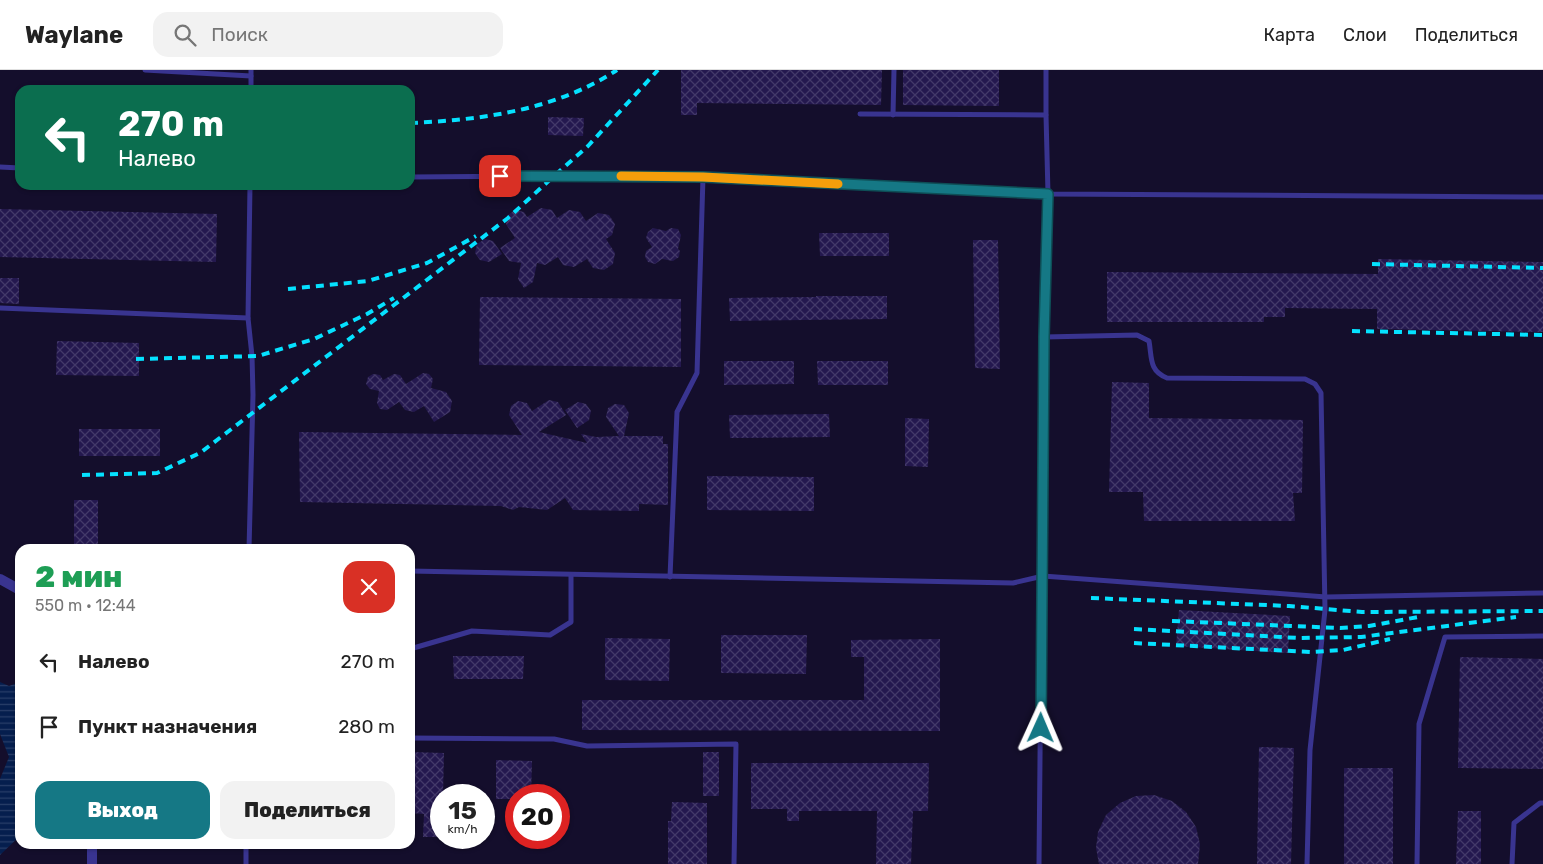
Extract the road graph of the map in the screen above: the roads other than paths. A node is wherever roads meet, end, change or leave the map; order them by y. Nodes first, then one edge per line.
1 (145, 70) edge
2 (894, 70) edge
3 (1046, 70) edge
4 (251, 73) edge
5 (860, 114) dead end
6 (893, 114) junction
7 (1046, 115) junction
8 (0, 167) edge
9 (15, 168) edge
10 (703, 177) junction
11 (415, 178) edge
12 (250, 190) edge
13 (1048, 194) junction
14 (1543, 197) edge
15 (0, 308) edge
16 (248, 318) junction
17 (1044, 337) junction
18 (249, 544) edge
19 (415, 572) edge
20 (571, 575) junction
21 (1043, 576) junction
22 (670, 577) junction
23 (0, 579) edge
24 (15, 587) edge
25 (1543, 593) edge
26 (1326, 597) junction
27 (1543, 636) edge
28 (415, 648) edge
29 (415, 738) edge
30 (1543, 803) edge
31 (92, 849) edge
32 (246, 849) edge
33 (92, 864) edge
34 (246, 864) edge
35 (734, 864) edge
36 (1039, 864) edge
37 (1307, 864) edge
38 (1417, 864) edge
39 (1512, 864) edge

1 - 4 lane
2 - 6 lane
3 - 7 lane
5 - 6 lane
6 - 7 lane
7 - 13 lane
8 - 9 lane
10 - 11 lane
10 - 13 lane
10 - 22 lane
12 - 16 lane
13 - 14 lane
13 - 17 lane
15 - 16 lane
16 - 18 lane
17 - 21 lane
17 - 26 lane
19 - 20 lane
20 - 22 lane
20 - 28 lane
21 - 22 lane
21 - 26 lane
21 - 36 lane
23 - 24 street
25 - 26 lane
26 - 37 lane
27 - 38 lane
29 - 35 lane
30 - 39 lane
31 - 33 street
32 - 34 lane

